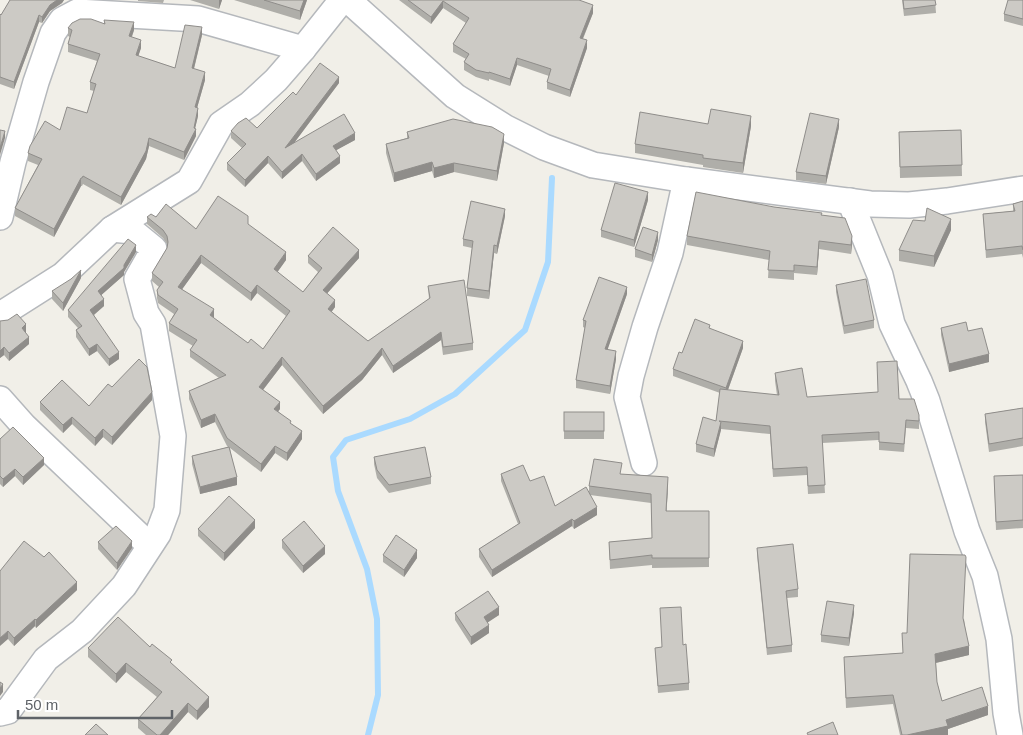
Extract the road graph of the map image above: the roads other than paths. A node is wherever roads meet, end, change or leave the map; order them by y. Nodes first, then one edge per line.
1 (342, 0) edge
2 (348, 0) edge
3 (304, 49) junction
4 (686, 180) junction
5 (1023, 189) edge
6 (850, 201) junction
7 (0, 217) edge
8 (112, 229) junction
9 (0, 315) edge
10 (0, 399) edge
11 (644, 463) dead end
12 (149, 545) junction
13 (0, 713) edge
14 (1010, 735) edge

1 - 3 street
2 - 4 street
3 - 7 street
3 - 8 street
4 - 6 street
4 - 11 street
5 - 6 street
6 - 14 street
8 - 9 street
8 - 12 street
10 - 12 street
12 - 13 street

